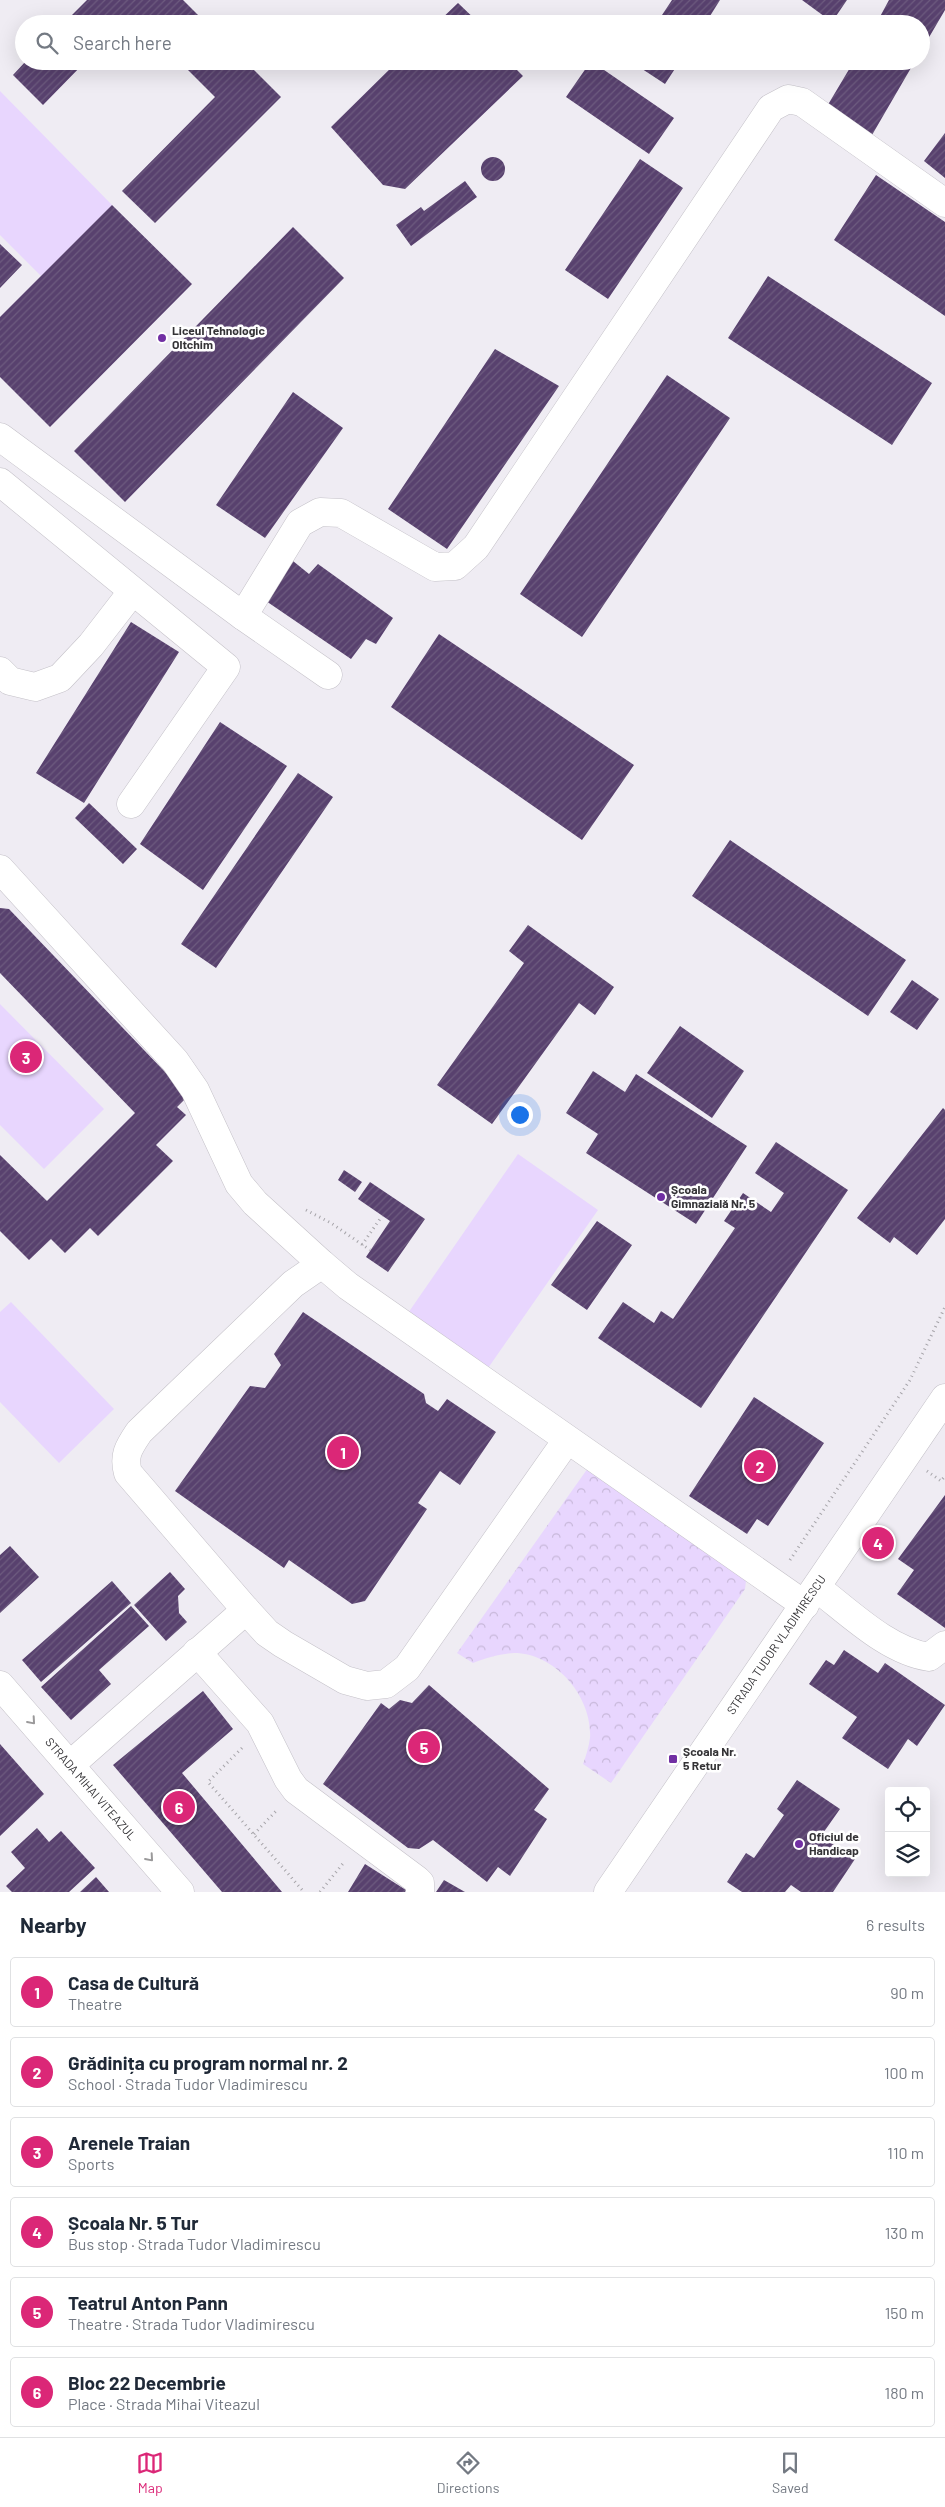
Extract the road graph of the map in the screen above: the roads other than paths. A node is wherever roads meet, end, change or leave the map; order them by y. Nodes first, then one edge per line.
1 (945, 203) edge
2 (0, 437) edge
3 (0, 482) edge
4 (132, 592) junction
5 (243, 616) junction
6 (0, 671) edge
7 (328, 675) dead end
8 (131, 804) dead end
9 (0, 869) edge
10 (322, 1264) junction
11 (945, 1398) edge
12 (567, 1440) junction
13 (811, 1597) junction
14 (246, 1610) junction
15 (945, 1645) edge
16 (197, 1652) junction
17 (4, 1697) edge
18 (70, 1765) junction
19 (180, 1892) edge
20 (420, 1892) edge
21 (608, 1892) edge

1 - 5 main road
2 - 5 main road
3 - 4 main road
4 - 6 main road
4 - 8 main road
5 - 7 main road
9 - 10 main road
10 - 12 main road
10 - 14 main road
11 - 13 main road, STRADA TUDOR VLADIMIRESCU
12 - 13 main road
12 - 14 main road
13 - 15 main road
13 - 21 main road, STRADA TUDOR VLADIMIRESCU
14 - 16 main road
16 - 18 main road
16 - 20 main road
17 -> 18 main road, STRADA MIHAI VITEAZUL
18 -> 19 main road, STRADA MIHAI VITEAZUL

